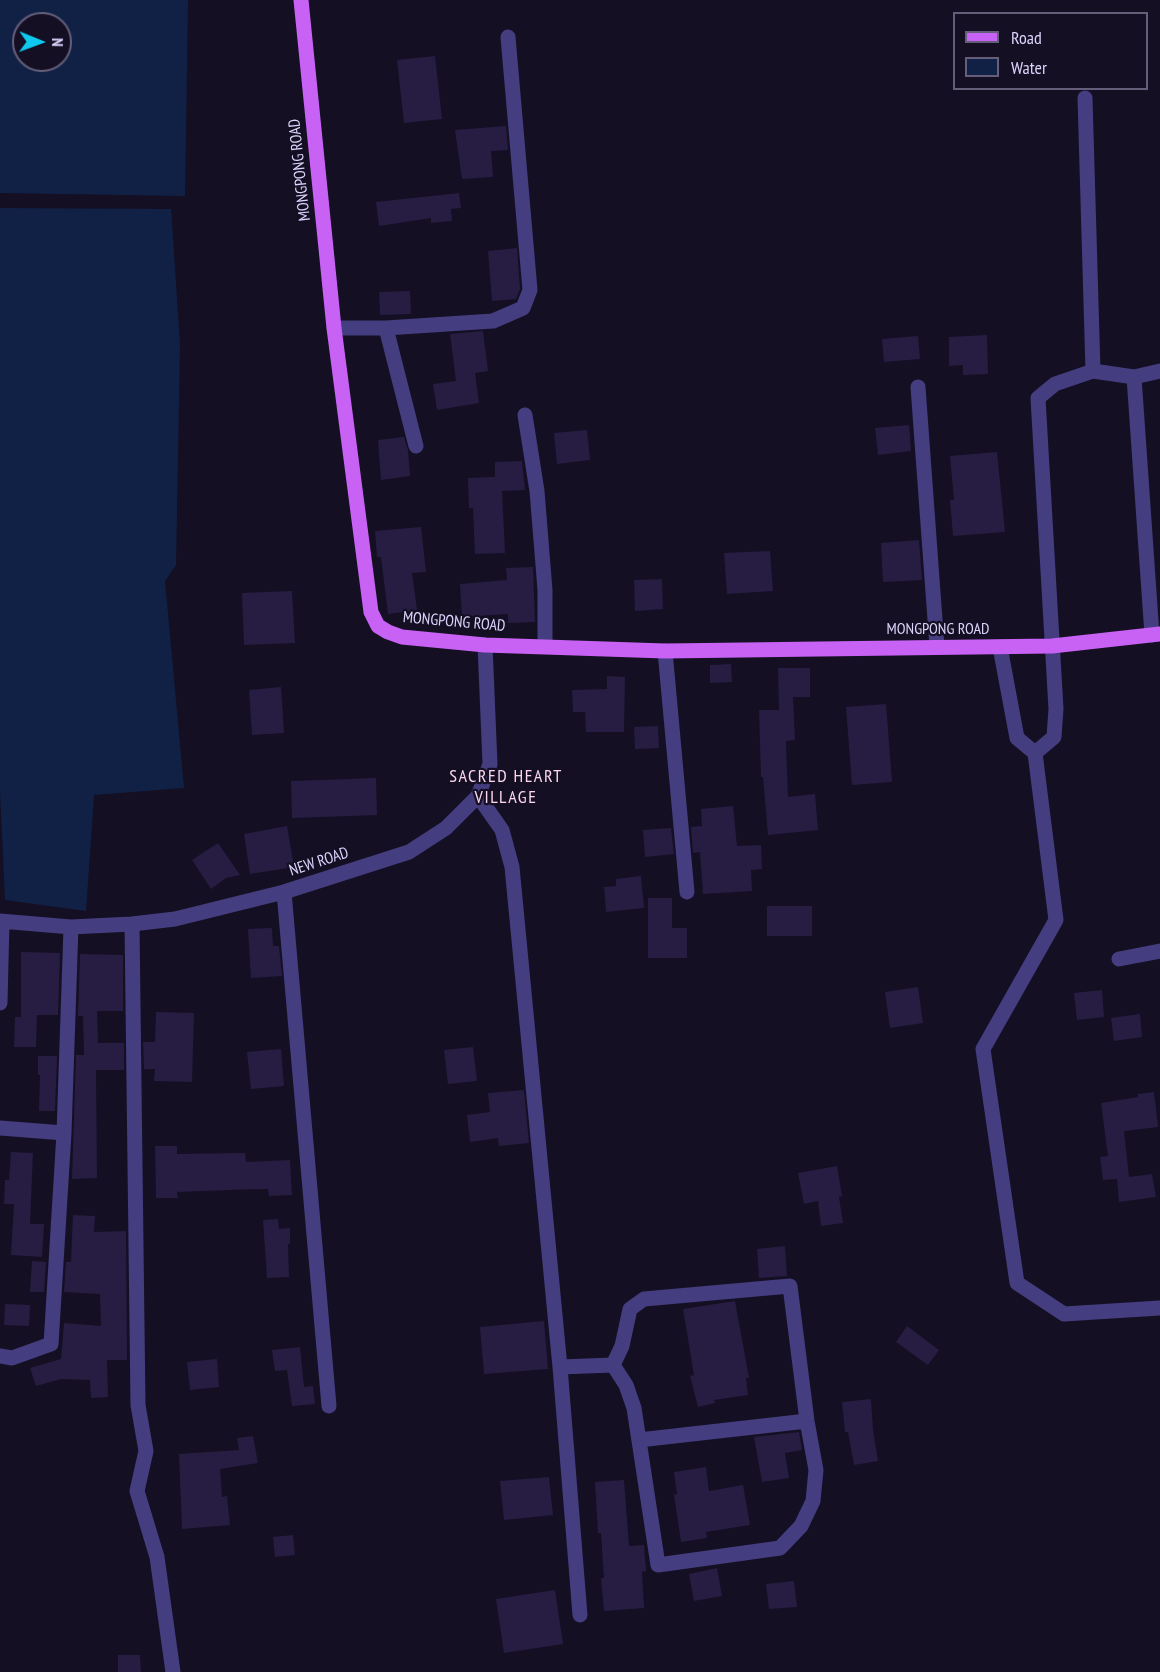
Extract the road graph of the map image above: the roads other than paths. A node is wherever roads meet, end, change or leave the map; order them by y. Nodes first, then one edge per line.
1 (301, 0) edge
2 (508, 38) dead end
3 (1085, 98) dead end
4 (334, 328) junction
5 (386, 328) junction
6 (1093, 371) junction
7 (1160, 371) edge
8 (1134, 377) junction
9 (918, 387) dead end
10 (525, 415) dead end
11 (416, 446) dead end
12 (1156, 634) edge
13 (485, 645) junction
14 (545, 646) junction
15 (1052, 646) junction
16 (937, 647) junction
17 (1000, 647) junction
18 (665, 651) junction
19 (1035, 753) junction
20 (478, 796) junction
21 (284, 892) junction
22 (687, 892) dead end
23 (1, 922) edge
24 (132, 924) junction
25 (71, 927) junction
26 (1160, 951) edge
27 (1119, 959) dead end
28 (0, 1003) edge
29 (0, 1128) edge
30 (64, 1133) junction
31 (1160, 1308) edge
32 (0, 1356) edge
33 (613, 1365) junction
34 (560, 1367) junction
35 (330, 1406) dead end
36 (807, 1420) junction
37 (639, 1440) junction
38 (580, 1615) dead end
39 (173, 1672) edge

1 - 4 main road, MONGPONG ROAD
2 - 5 street
3 - 6 street
4 - 5 street
4 - 13 main road, MONGPONG ROAD
5 - 11 street
6 - 8 street
6 - 15 street
7 - 8 street
8 - 12 street
9 - 16 street
10 - 14 street
12 - 15 main road, MONGPONG ROAD
13 - 14 main road, MONGPONG ROAD
13 - 20 street, NEW ROAD
14 - 18 main road, MONGPONG ROAD
15 - 17 main road, MONGPONG ROAD
15 - 19 street
16 - 17 main road, MONGPONG ROAD
16 - 18 main road, MONGPONG ROAD
17 - 19 street
18 - 22 street
19 - 31 street
20 - 21 street, NEW ROAD
20 - 34 street
21 - 24 street, NEW ROAD
21 - 35 street
23 - 25 street, NEW ROAD
23 - 28 street
24 - 25 street, NEW ROAD
24 - 39 street
25 - 30 street
26 - 27 street
29 - 30 street
30 - 32 street
33 - 34 street
33 - 36 street
33 - 37 street
34 - 38 street
36 - 37 street
36 - 37 street

